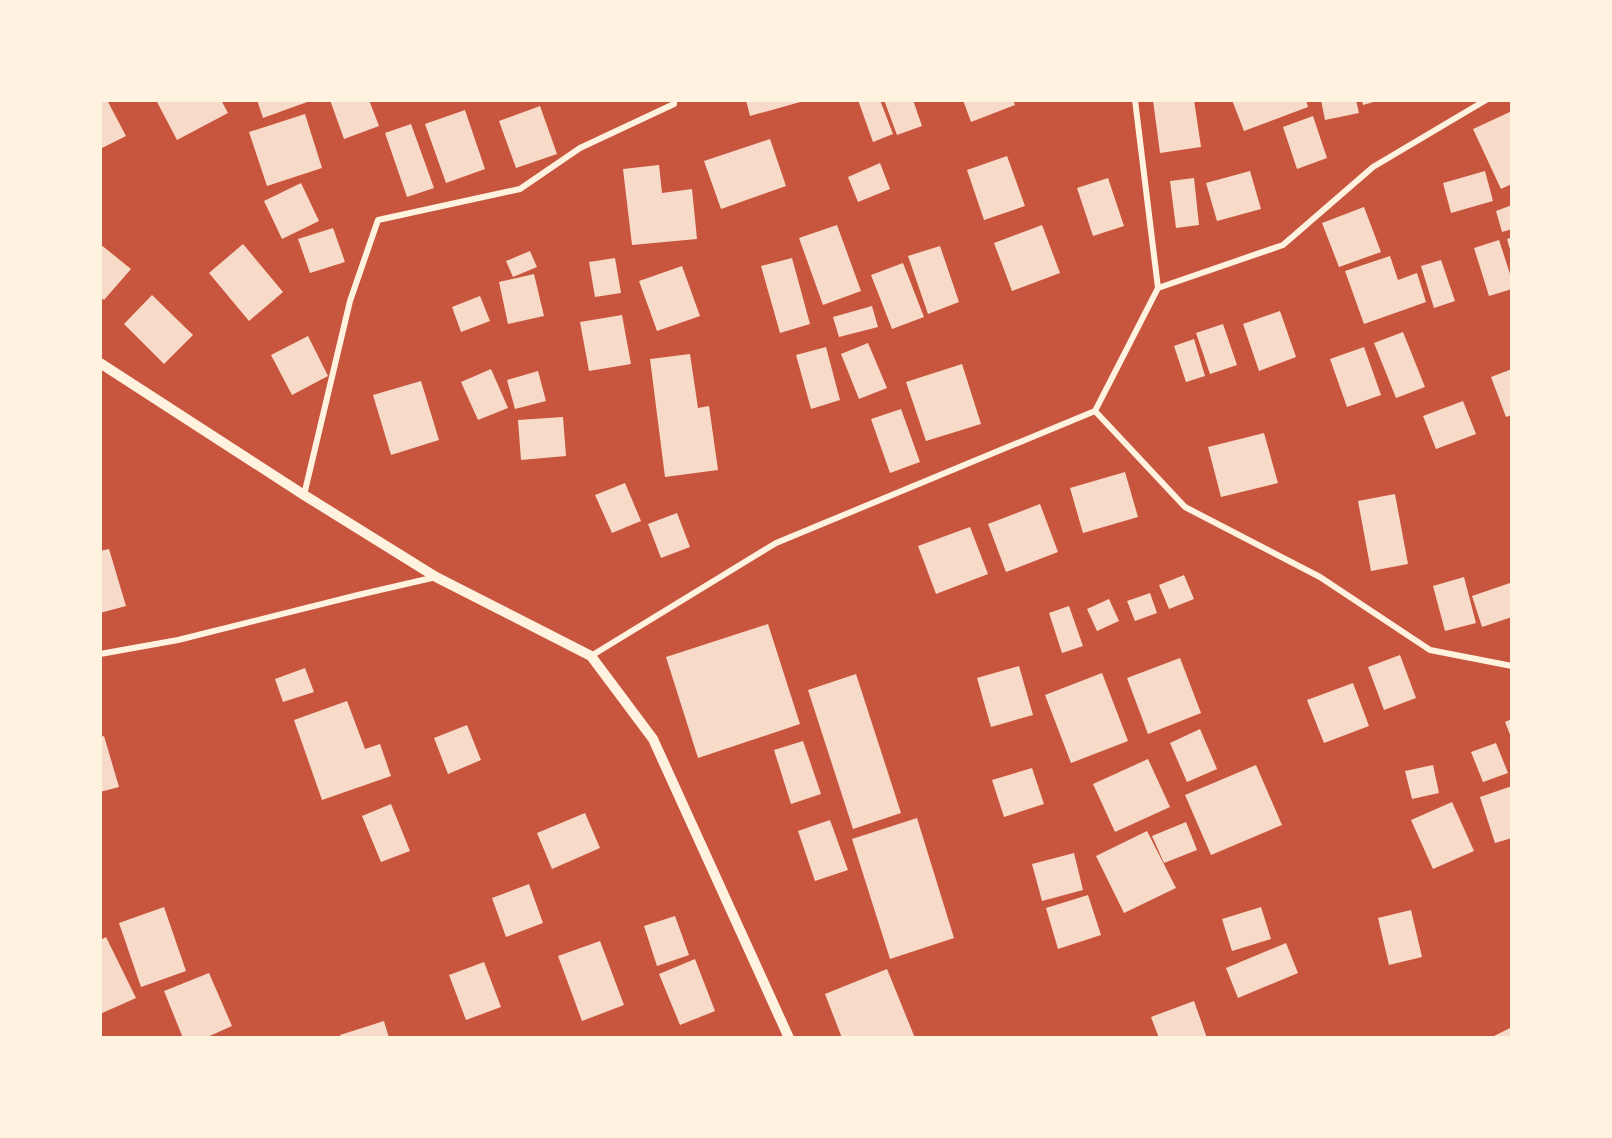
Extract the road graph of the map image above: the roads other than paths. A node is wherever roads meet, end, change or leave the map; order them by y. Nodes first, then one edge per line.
1 (674, 100) edge
2 (1135, 100) edge
3 (1486, 100) edge
4 (1158, 288) junction
5 (100, 363) edge
6 (1095, 411) junction
7 (304, 495) junction
8 (436, 577) junction
9 (100, 654) edge
10 (591, 656) junction
11 (1512, 666) edge
12 (789, 1038) edge

1 - 7 street
2 - 4 street
3 - 4 street
4 - 6 street
5 - 7 street
6 - 10 street
6 - 11 street
7 - 8 street
8 - 9 street
8 - 10 street
10 - 12 street

